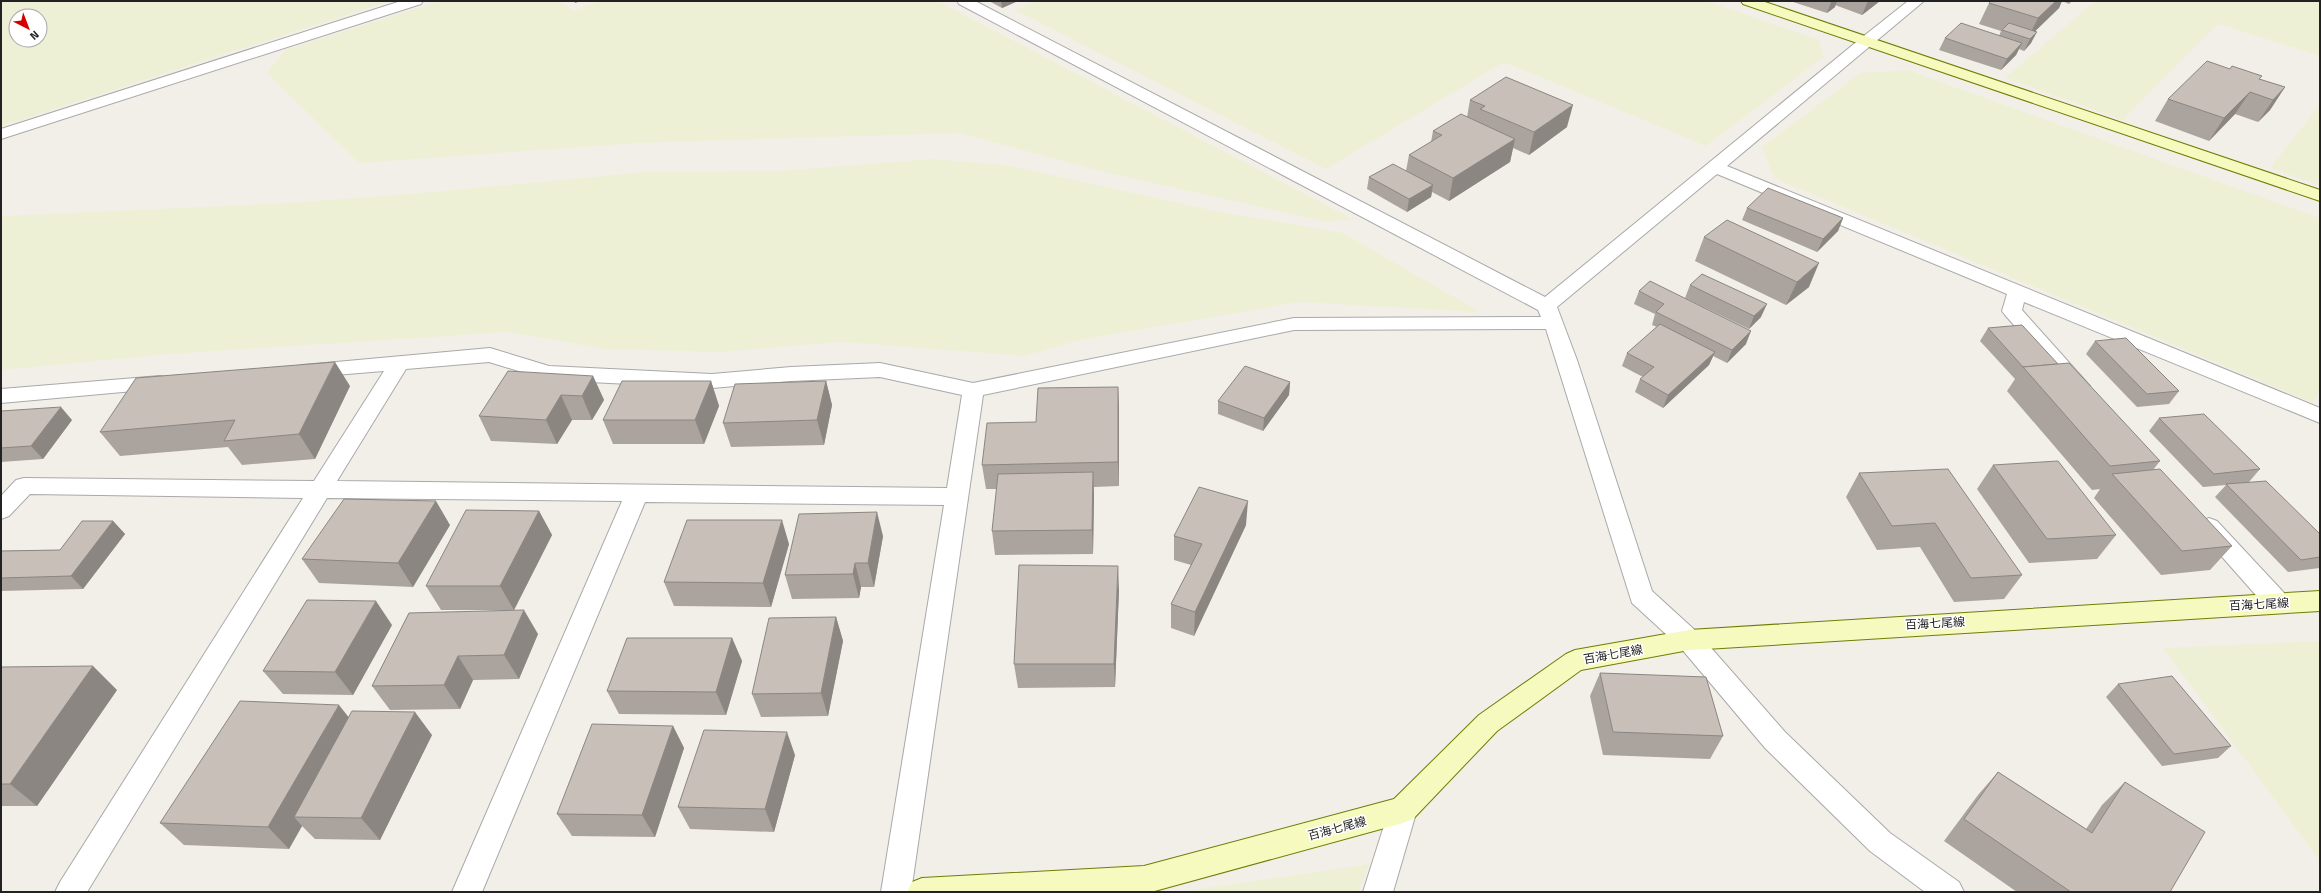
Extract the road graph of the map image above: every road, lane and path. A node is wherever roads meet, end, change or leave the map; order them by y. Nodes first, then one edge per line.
1 (416, 1) edge
2 (964, 1) edge
3 (1748, 1) edge
4 (1917, 1) edge
5 (1865, 42) junction
6 (1, 134) edge
7 (1715, 167) junction
8 (2320, 196) edge
9 (2017, 291) junction
10 (1550, 315) junction
11 (399, 363) junction
12 (288, 372) edge
13 (176, 381) edge
14 (973, 390) junction
15 (1, 396) edge
16 (2092, 399) edge
17 (2320, 416) edge
18 (320, 490) junction
19 (637, 493) junction
20 (957, 497) junction
21 (1, 510) edge
22 (2193, 510) edge
23 (2320, 601) edge
24 (2278, 603) junction
25 (1690, 640) junction
26 (1403, 810) junction
27 (70, 892) edge
28 (468, 892) edge
29 (896, 892) edge
30 (922, 892) edge
31 (1378, 892) edge
32 (1949, 892) edge

1 - 6 street
2 - 10 street
3 - 5 main road
4 - 5 street
5 - 7 street
5 - 8 main road
7 - 9 street
7 - 10 street
9 - 16 street
9 - 17 street
10 - 14 street
10 - 25 street
11 - 12 street
11 - 14 street
11 - 18 street
13 - 15 street
14 - 20 street
18 - 19 street
18 - 21 street
18 - 27 street
19 - 20 street
19 - 28 street
20 - 29 street
22 - 24 street
23 - 24 main road, 百海七尾線
24 - 25 main road, 百海七尾線
25 - 26 main road, 百海七尾線
25 - 32 street
26 - 30 main road, 百海七尾線
26 - 31 street

